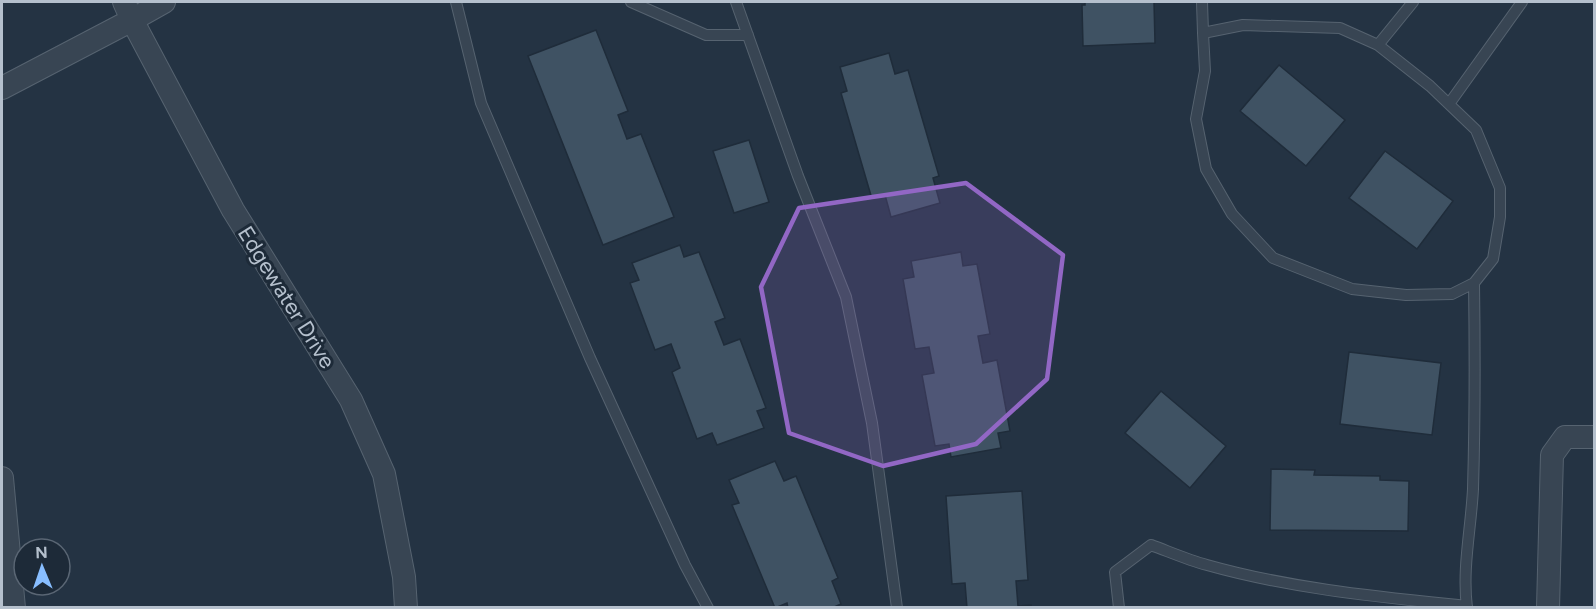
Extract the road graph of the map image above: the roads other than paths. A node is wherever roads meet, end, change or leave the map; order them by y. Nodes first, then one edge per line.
1 (164, 2) edge
2 (456, 2) edge
3 (631, 2) edge
4 (736, 2) edge
5 (1202, 2) edge
6 (1413, 2) edge
7 (1522, 2) edge
8 (128, 11) edge
9 (1203, 33) junction
10 (747, 35) junction
11 (1378, 45) junction
12 (2, 88) edge
13 (1449, 104) junction
14 (1474, 283) junction
15 (1594, 437) edge
16 (2, 478) edge
17 (1467, 607) edge
18 (14, 608) edge
19 (406, 608) edge
20 (708, 608) edge
21 (897, 608) edge
22 (1119, 608) edge
23 (1548, 608) edge

1 - 8 street
2 - 20 lane
3 - 10 lane
4 - 10 lane
5 - 9 lane
6 - 11 lane
7 - 13 lane
8 - 12 street
8 - 19 street, Edgewater Drive
9 - 11 lane
9 - 14 lane
10 - 21 lane
11 - 13 lane
13 - 14 lane
14 - 17 lane
15 - 23 street
16 - 18 street
17 - 22 lane

